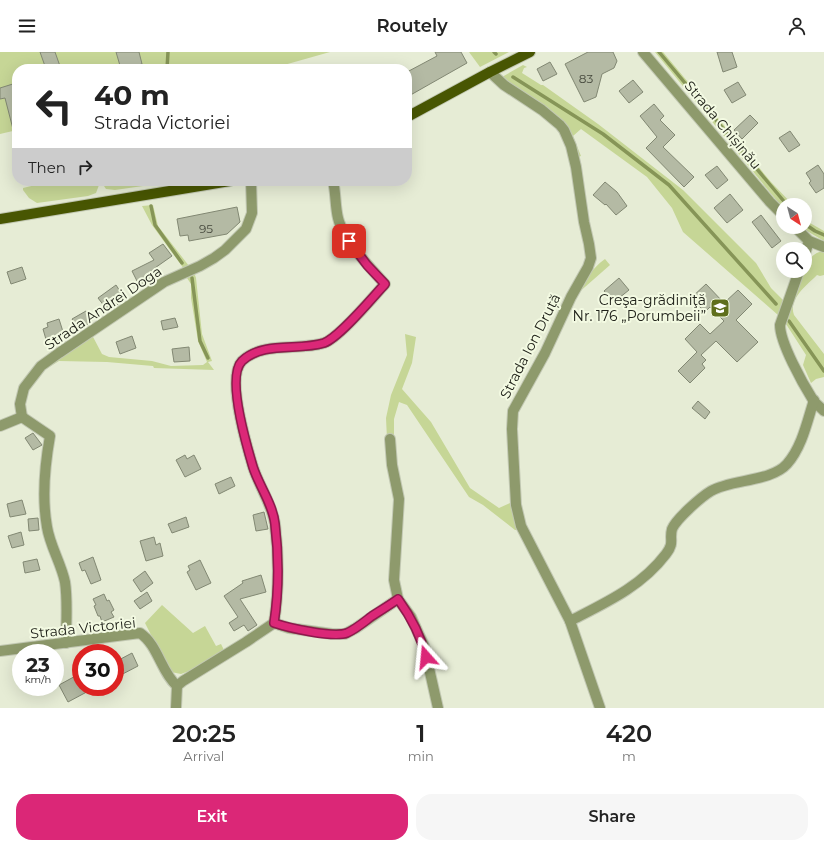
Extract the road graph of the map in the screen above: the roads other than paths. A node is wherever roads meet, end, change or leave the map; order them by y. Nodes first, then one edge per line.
1 (530, 52) edge
2 (643, 52) edge
3 (490, 72) junction
4 (412, 114) edge
5 (201, 186) edge
6 (251, 186) edge
7 (334, 186) edge
8 (776, 208) edge
9 (0, 220) edge
10 (802, 234) edge
11 (809, 241) joint
12 (824, 247) edge
13 (797, 278) edge
14 (814, 400) junction
15 (824, 411) edge
16 (22, 417) junction
17 (0, 426) edge
18 (390, 439) dead end
19 (398, 599) junction
20 (570, 621) junction
21 (274, 623) junction
22 (66, 643) junction
23 (0, 651) edge
24 (177, 686) junction
25 (176, 708) edge
26 (438, 708) edge
27 (600, 708) edge

1 - 3 main road
2 - 8 street, Strada Chișinău
3 - 4 main road
3 - 20 street, Strada Ion Druță
5 - 9 main road
6 - 16 street, Strada Andrei Doga
7 - 21 street
10 - 11 street
11 - 12 street
13 - 14 street
14 - 15 street
14 - 20 street
16 - 17 street
16 - 22 street
18 - 19 street
19 - 21 street
19 - 26 street
20 - 27 street, Strada Ion Druță
21 - 24 street
22 - 23 street, Strada Victoriei
22 - 24 street, Strada Victoriei
24 - 25 street

